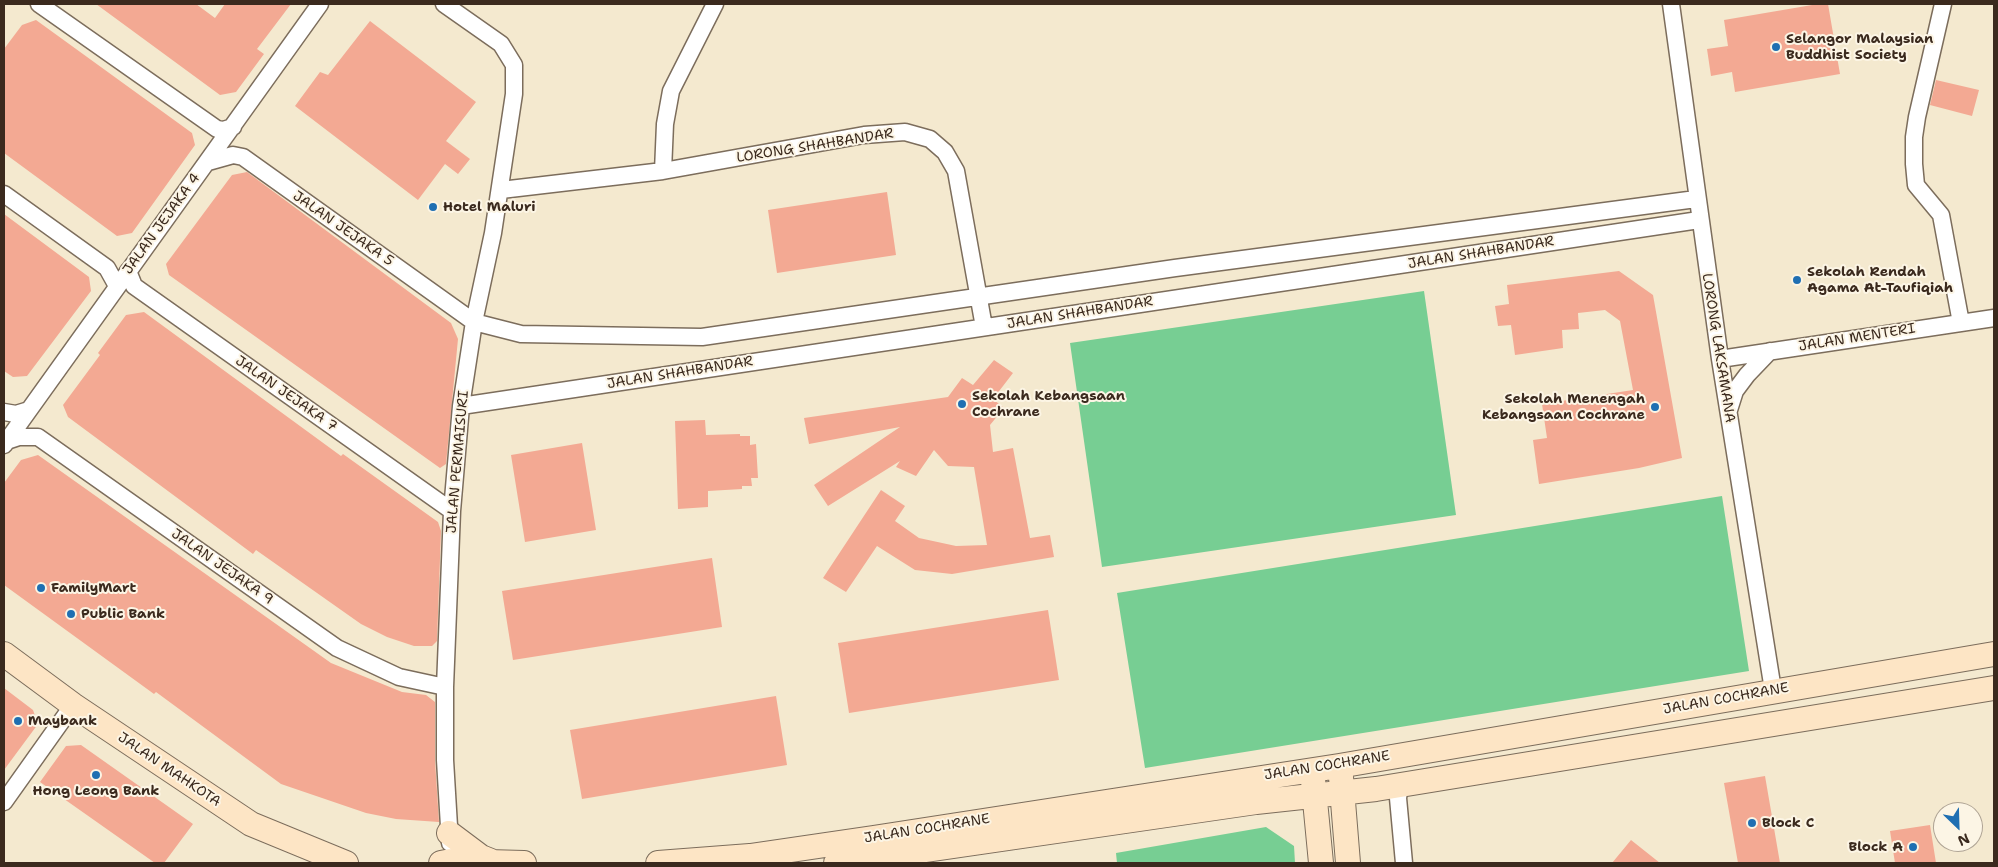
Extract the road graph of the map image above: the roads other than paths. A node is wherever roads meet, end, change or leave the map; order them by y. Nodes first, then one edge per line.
1 (39, 4) edge
2 (320, 4) edge
3 (444, 4) edge
4 (715, 4) edge
5 (1671, 4) edge
6 (1943, 4) edge
7 (233, 127) junction
8 (208, 162) junction
9 (664, 171) junction
10 (501, 190) junction
11 (4, 194) edge
12 (1696, 199) junction
13 (1699, 220) junction
14 (128, 271) junction
15 (117, 286) junction
16 (979, 296) junction
17 (1994, 318) edge
18 (474, 322) junction
19 (1961, 323) junction
20 (984, 327) junction
21 (1770, 351) junction
22 (1720, 359) junction
23 (462, 406) junction
24 (29, 410) junction
25 (4, 412) edge
26 (1728, 412) junction
27 (5, 443) edge
28 (452, 511) junction
29 (4, 654) edge
30 (1994, 654) edge
31 (445, 687) junction
32 (1994, 688) edge
33 (1773, 690) junction
34 (73, 705) junction
35 (1339, 766) junction
36 (1311, 769) junction
37 (1400, 785) junction
38 (1342, 792) junction
39 (1315, 796) junction
40 (4, 802) edge
41 (449, 833) junction
42 (493, 861) junction
43 (447, 862) edge
44 (346, 863) edge
45 (524, 863) edge
46 (658, 863) edge
47 (836, 863) edge
48 (1321, 863) edge
49 (1348, 863) edge
50 (1404, 863) edge

1 - 7 street
2 - 7 street, JALAN JEJAKA 4
3 - 10 street, JALAN PERMAISURI
4 - 9 street
5 - 12 street, LORONG LAKSAMANA
6 - 19 street
7 - 8 street, JALAN JEJAKA 4
8 - 14 street, JALAN JEJAKA 4
8 - 18 street, JALAN JEJAKA 5
9 - 10 street, LORONG SHAHBANDAR
9 - 16 street, LORONG SHAHBANDAR
10 - 18 street, JALAN PERMAISURI
11 - 15 street
12 - 13 street, LORONG LAKSAMANA
12 - 16 street, JALAN SHAHBANDAR
13 - 20 street, JALAN SHAHBANDAR
13 - 22 street, LORONG LAKSAMANA
14 - 15 street, JALAN JEJAKA 4
14 - 28 street, JALAN JEJAKA 7
15 - 24 street, JALAN JEJAKA 4
16 - 18 street, JALAN SHAHBANDAR
16 - 20 street, LORONG SHAHBANDAR
17 - 19 street, JALAN MENTERI
18 - 23 street, JALAN PERMAISURI
19 - 21 street, JALAN MENTERI
20 - 23 street, JALAN SHAHBANDAR
21 - 22 street, JALAN MENTERI
21 - 26 street
22 - 26 street, LORONG LAKSAMANA
23 - 28 street, JALAN PERMAISURI
24 - 25 street
24 - 27 street, JALAN JEJAKA 4
26 - 33 street, LORONG LAKSAMANA
27 - 31 street, JALAN JEJAKA 9
28 - 31 street, JALAN PERMAISURI
29 - 34 street, JALAN MAHKOTA
30 - 33 street, JALAN COCHRANE
31 - 41 street, JALAN PERMAISURI
32 - 37 street, JALAN COCHRANE
33 - 35 street, JALAN COCHRANE
34 - 40 street
34 - 44 street, JALAN MAHKOTA
35 - 36 street, JALAN COCHRANE
35 - 38 street
36 - 39 street
36 - 46 street, JALAN COCHRANE
37 - 38 street, JALAN COCHRANE
37 - 50 street
38 - 39 street, JALAN COCHRANE
38 - 49 street
39 - 47 street, JALAN COCHRANE
39 - 48 street
41 - 42 street
41 - 43 street, JALAN PERMAISURI
42 - 43 street
42 - 45 street

